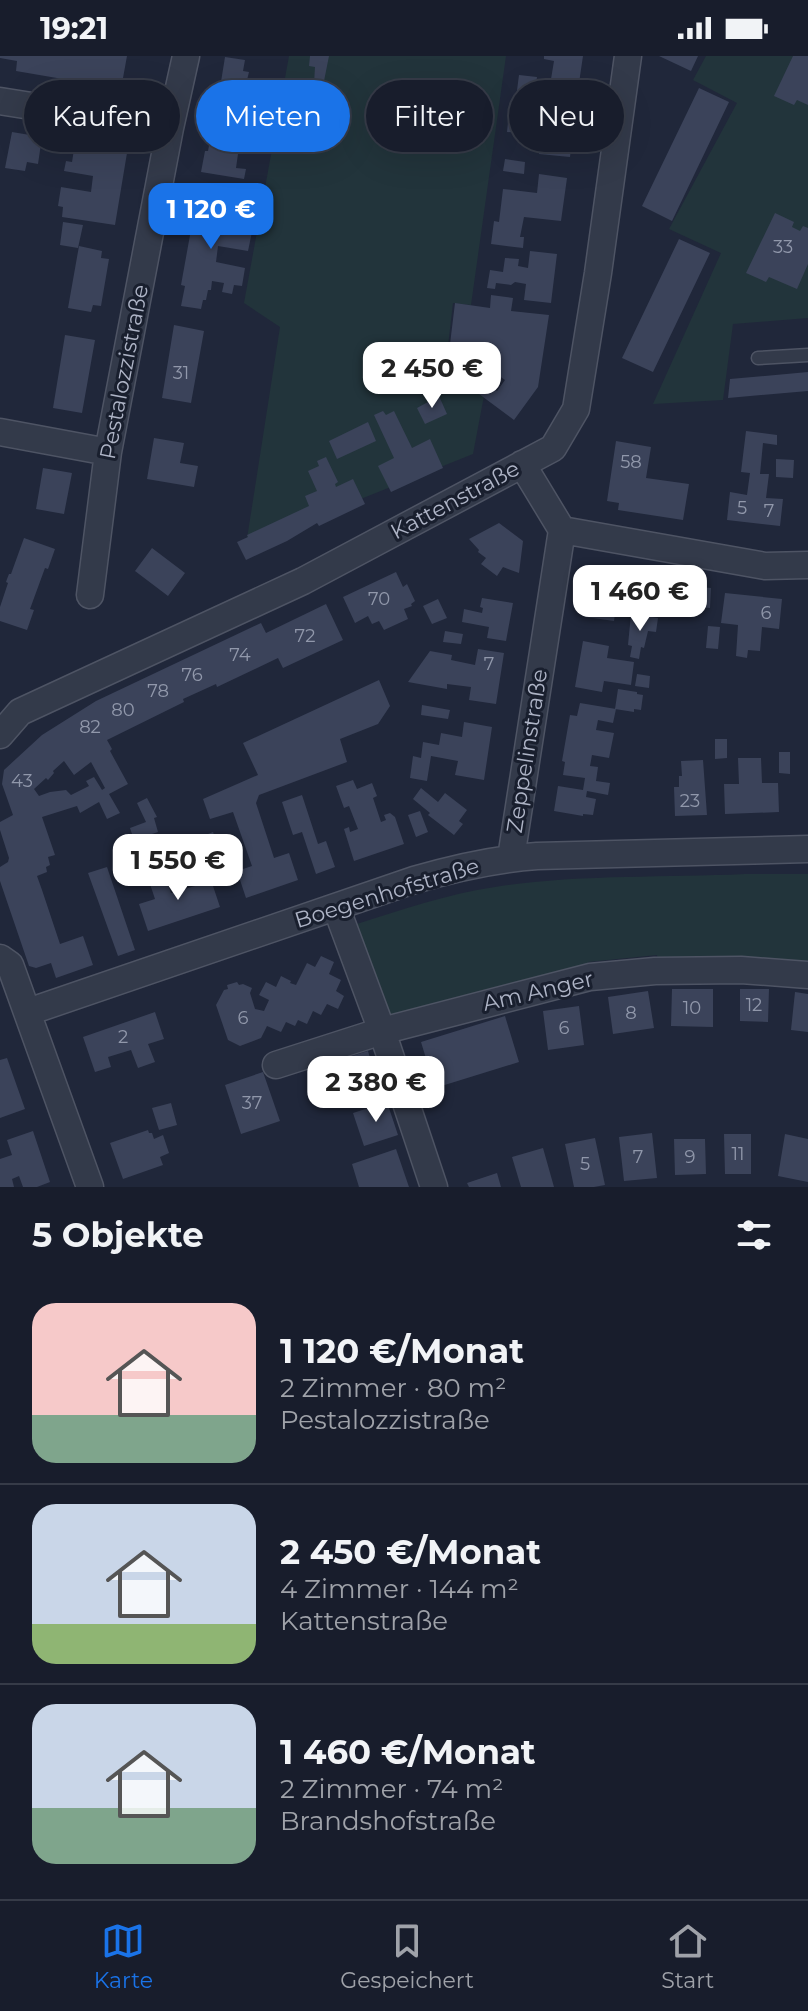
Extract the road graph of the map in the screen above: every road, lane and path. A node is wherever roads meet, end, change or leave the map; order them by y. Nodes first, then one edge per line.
1 (186, 56) edge
2 (628, 56) edge
3 (180, 83) edge
4 (0, 101) edge
5 (24, 105) edge
6 (165, 152) edge
7 (808, 355) edge
8 (758, 358) dead end
9 (0, 432) edge
10 (108, 452) junction
11 (522, 464) junction
12 (562, 530) junction
13 (808, 565) edge
14 (90, 595) dead end
15 (0, 735) edge
16 (808, 849) edge
17 (511, 858) junction
18 (336, 907) junction
19 (0, 958) edge
20 (808, 975) edge
21 (28, 1012) junction
22 (382, 1031) junction
23 (276, 1065) dead end
24 (90, 1187) edge
25 (434, 1187) edge

1 - 3 street, Pestalozzistraße
2 - 11 street, Kattenstraße
4 - 5 street
6 - 10 street, Pestalozzistraße
7 - 8 lane
9 - 10 street
10 - 14 street, Pestalozzistraße
11 - 12 street
11 - 15 street, Kattenstraße
12 - 13 street
12 - 17 street, Zeppelinstraße
16 - 17 street, Boegenhofstraße
17 - 18 street, Boegenhofstraße
18 - 21 street, Boegenhofstraße
18 - 22 street
19 - 21 street
20 - 22 street, Am Anger
21 - 24 street
22 - 23 street, Am Anger
22 - 25 street

